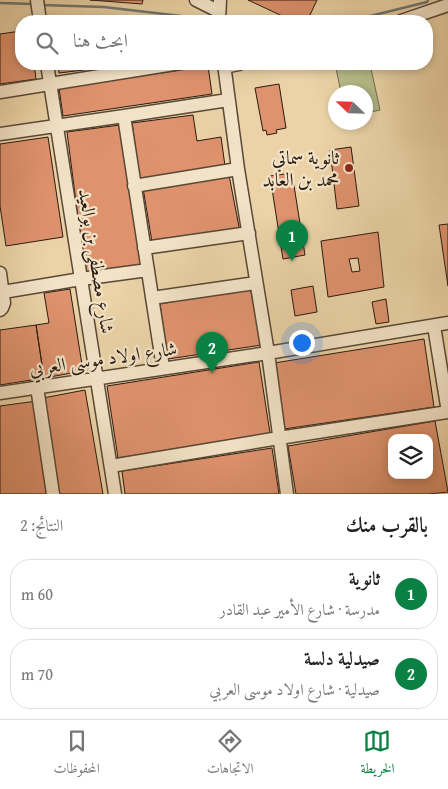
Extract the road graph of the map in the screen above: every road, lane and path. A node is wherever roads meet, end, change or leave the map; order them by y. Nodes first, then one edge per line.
1 (196, 0) edge
2 (448, 6) edge
3 (219, 12) edge
4 (420, 15) edge
5 (48, 70) edge
6 (137, 70) edge
7 (225, 70) edge
8 (50, 84) junction
9 (0, 92) edge
10 (228, 100) junction
11 (124, 116) junction
12 (57, 126) junction
13 (0, 134) edge
14 (238, 169) junction
15 (134, 186) junction
16 (249, 233) junction
17 (144, 248) junction
18 (148, 270) junction
19 (0, 273) edge
20 (81, 279) junction
21 (256, 283) junction
22 (3, 292) junction
23 (152, 298) junction
24 (0, 310) edge
25 (448, 324) edge
26 (434, 326) junction
27 (268, 353) junction
28 (163, 368) junction
29 (97, 378) junction
30 (37, 387) junction
31 (0, 393) edge
32 (448, 412) edge
33 (279, 438) junction
34 (111, 466) junction
35 (54, 494) edge
36 (115, 494) edge
37 (287, 494) edge

1 - 3 street
2 - 4 street
5 - 8 street, شارع مصطفى بن بوالعيد
6 - 8 street
7 - 10 street
8 - 9 street
8 - 12 street, شارع مصطفى بن بوالعيد
10 - 11 street
10 - 14 street
11 - 12 street
11 - 15 street
12 - 13 street
12 - 20 street, شارع مصطفى بن بوالعيد
14 - 15 street
14 - 16 street
15 - 17 street
16 - 17 street
16 - 21 street
17 - 18 street
18 - 20 street
18 - 23 street
19 - 22 street
20 - 22 street
20 - 29 street, شارع مصطفى بن بوالعيد
21 - 23 street
21 - 27 street
22 - 24 street
23 - 28 street
25 - 26 street, شارع اولاد موسى العربي
26 - 27 street, شارع اولاد موسى العربي
26 - 32 street
27 - 28 street, شارع اولاد موسى العربي
27 - 33 street
28 - 29 street, شارع اولاد موسى العربي
29 - 30 street, شارع اولاد موسى العربي
29 - 34 street, شارع مصطفى بن بوالعيد
30 - 31 street, شارع اولاد موسى العربي
30 - 35 street
32 - 33 street
33 - 34 street
33 - 37 street
34 - 36 street, شارع مصطفى بن بوالعيد

